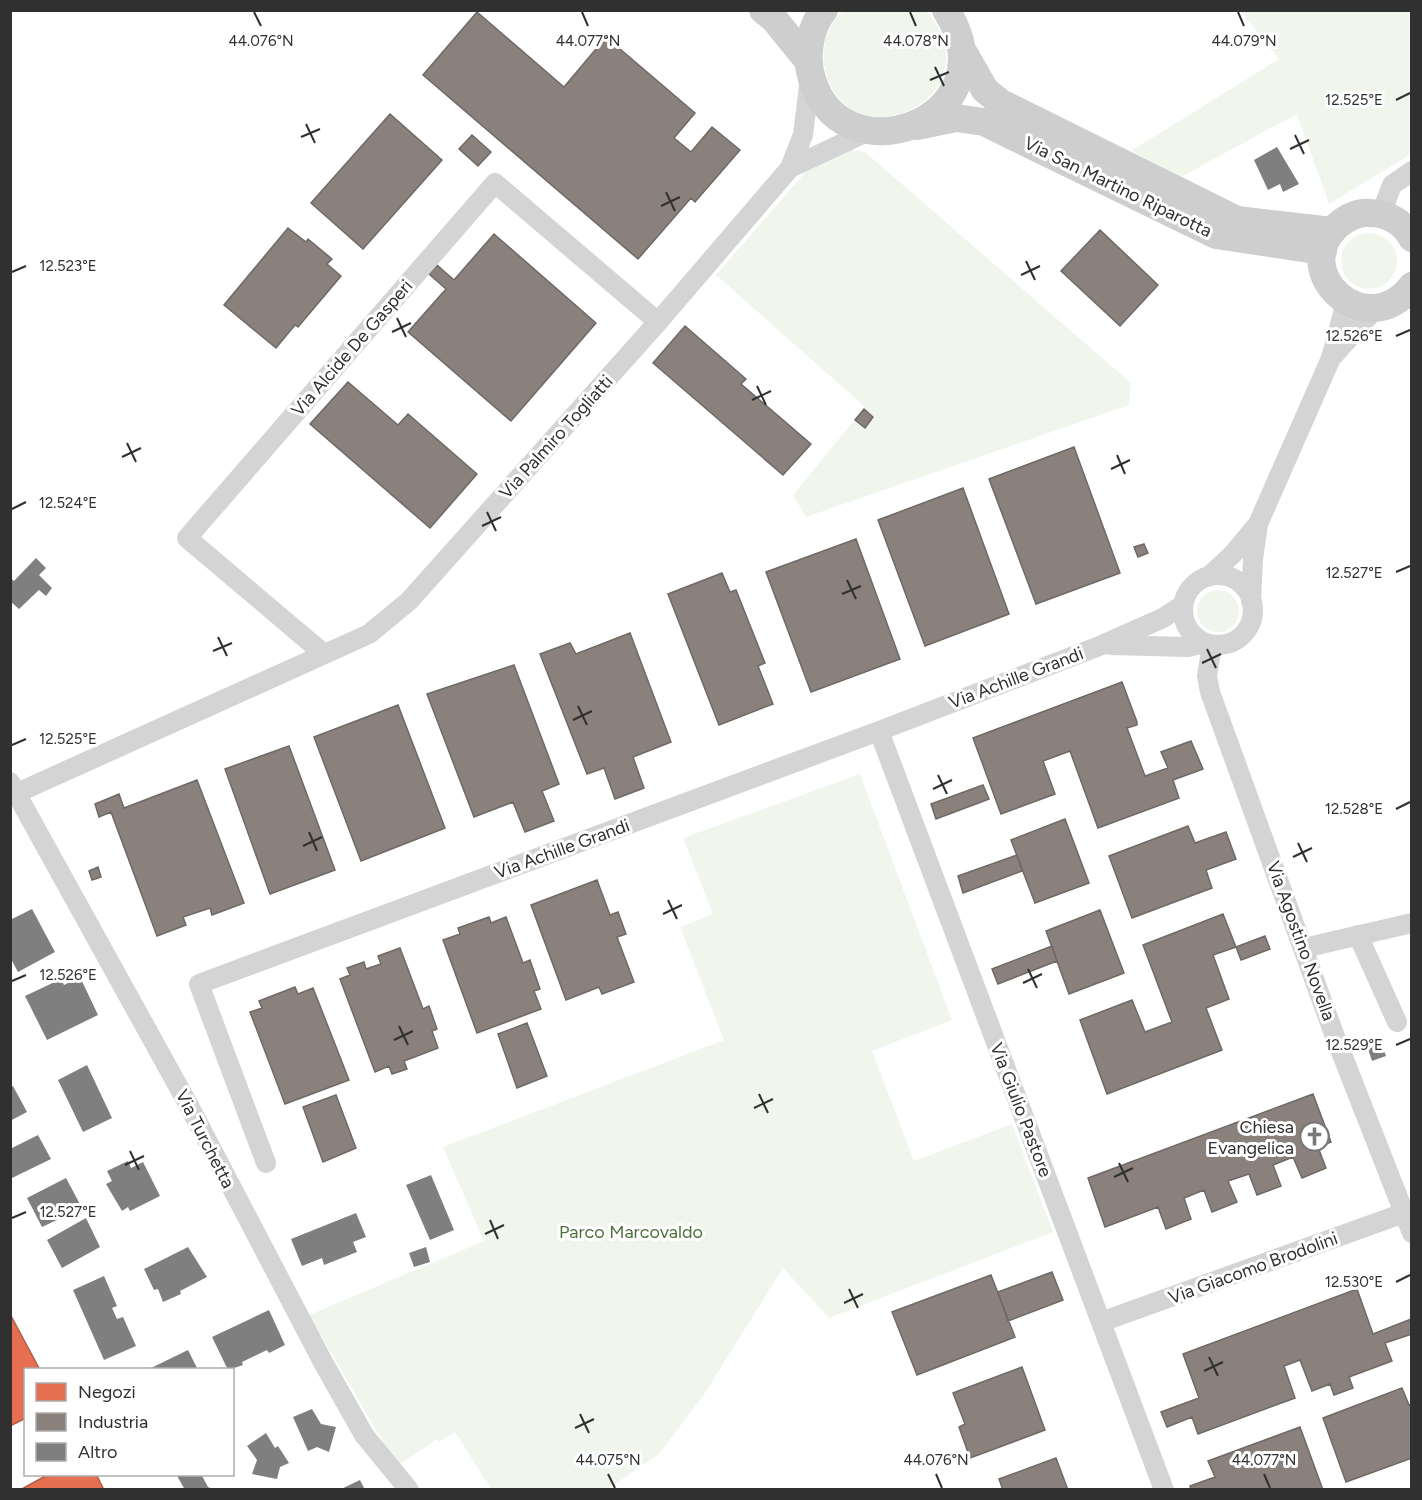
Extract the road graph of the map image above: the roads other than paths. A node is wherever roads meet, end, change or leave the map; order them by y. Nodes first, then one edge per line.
1 (763, 10) edge
2 (824, 10) edge
3 (946, 10) edge
4 (962, 48) junction
5 (810, 68) junction
6 (917, 126) junction
7 (869, 131) junction
8 (790, 168) junction
9 (1412, 171) edge
10 (1381, 214) junction
11 (1412, 238) edge
12 (1328, 241) junction
13 (1410, 291) edge
14 (1346, 302) junction
15 (1376, 308) junction
16 (658, 322) junction
17 (1331, 358) junction
18 (1258, 524) junction
19 (1208, 577) junction
20 (1251, 601) junction
21 (1183, 605) junction
22 (1208, 644) junction
23 (1102, 645) junction
24 (324, 654) junction
25 (879, 731) junction
26 (14, 788) edge
27 (1412, 923) edge
28 (1358, 935) junction
29 (1304, 948) junction
30 (1397, 1022) dead end
31 (266, 1163) dead end
32 (1404, 1213) junction
33 (1412, 1233) edge
34 (1101, 1322) junction
35 (409, 1490) edge
36 (1164, 1490) edge

1 - 5 street
2 - 5 street
3 - 4 street, Via San Martino Riparotta
4 - 6 street
4 - 12 street, Via San Martino Riparotta
5 - 7 street
5 - 8 street
6 - 7 street, Via San Martino Riparotta
6 - 12 street, Via San Martino Riparotta
7 - 8 street, Via Palmiro Togliatti
8 - 16 street, Via Palmiro Togliatti
9 - 10 street
10 - 11 street
10 - 12 street
12 - 14 street
13 - 15 street
14 - 15 street
14 - 17 street, Via Achille Grandi
15 - 17 street, Via Achille Grandi
16 - 24 street, Via Palmiro Togliatti
16 - 24 street, Via Alcide De Gasperi
17 - 18 street, Via Achille Grandi
18 - 19 street, Via Achille Grandi
18 - 20 street, Via Achille Grandi
19 - 20 street
19 - 21 street, Via Achille Grandi
20 - 22 street, Via Achille Grandi
21 - 22 street
21 - 23 street, Via Achille Grandi
22 - 23 street, Via Achille Grandi
22 - 29 street, Via Agostino Novella
23 - 25 street, Via Achille Grandi
24 - 26 street, Via Palmiro Togliatti
25 - 31 street, Via Achille Grandi
25 - 34 street, Via Giulio Pastore
26 - 35 street, Via Turchetta
27 - 28 street
28 - 29 street
28 - 30 street
29 - 32 street, Via Agostino Novella
32 - 33 street, Via Agostino Novella
32 - 34 street, Via Giacomo Brodolini
34 - 36 street, Via Giulio Pastore

